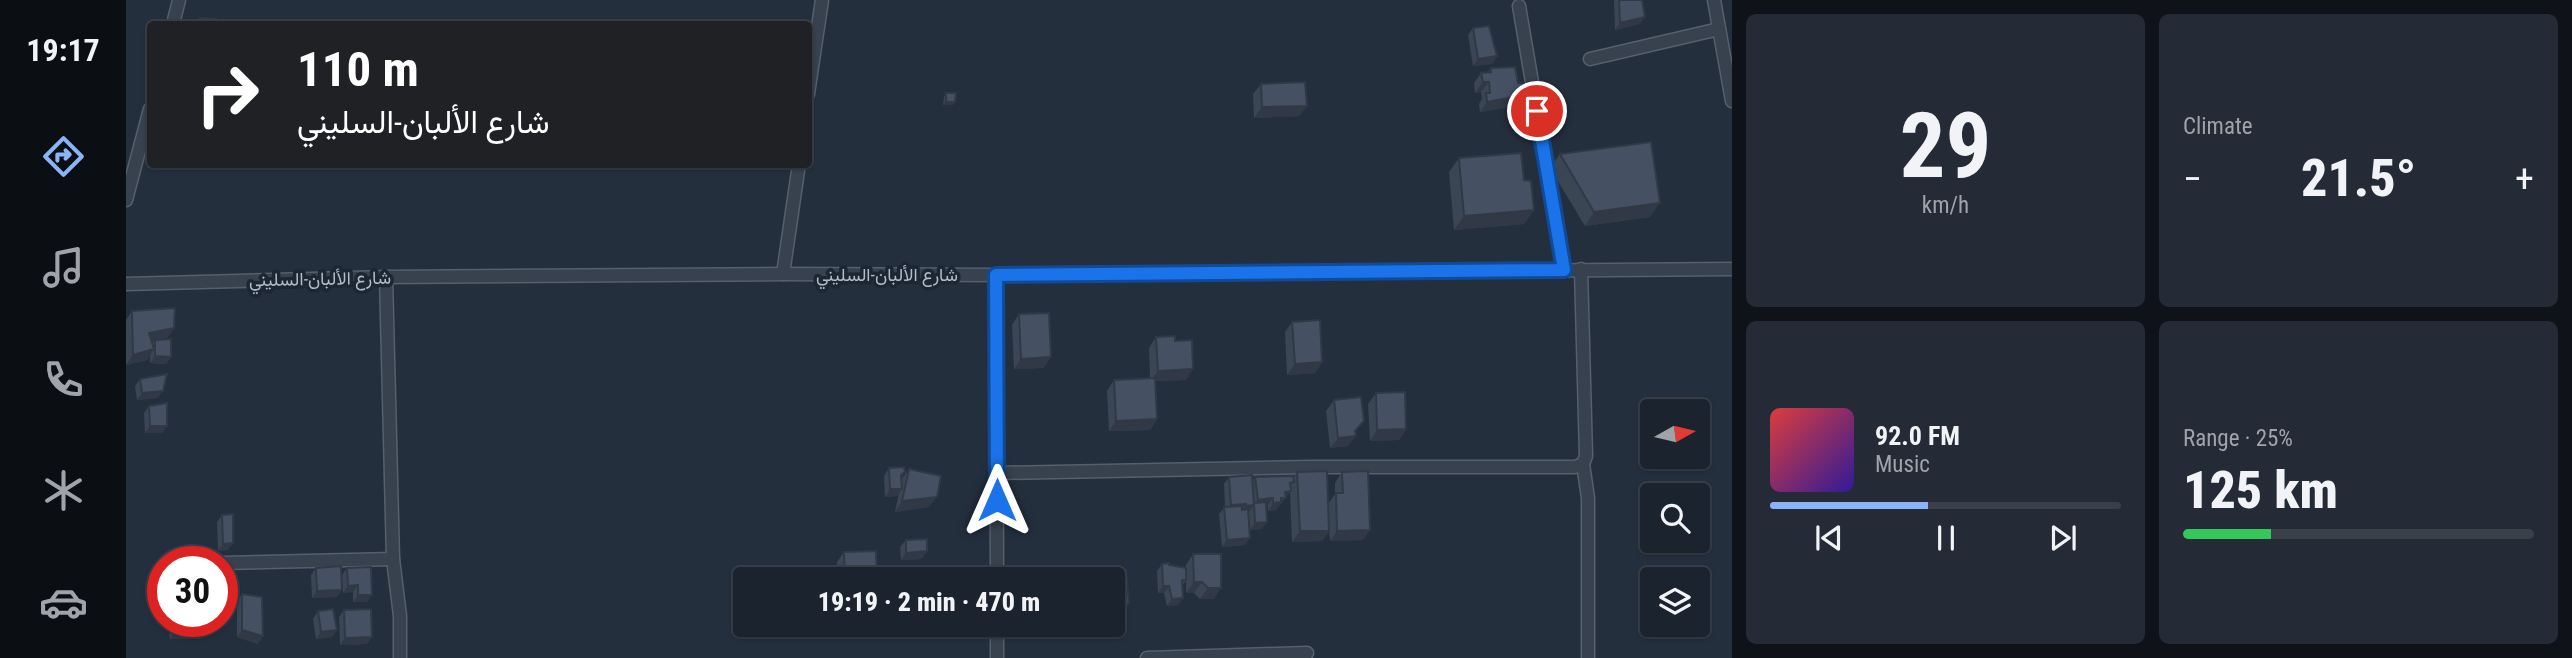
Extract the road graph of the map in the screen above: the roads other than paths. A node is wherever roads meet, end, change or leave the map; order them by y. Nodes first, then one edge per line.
1 (179, 0) edge
2 (822, 0) edge
3 (1714, 0) edge
4 (1519, 6) dead end
5 (174, 21) edge
6 (1719, 29) junction
7 (1590, 59) dead end
8 (812, 67) edge
9 (1732, 101) edge
10 (147, 121) edge
11 (798, 168) edge
12 (126, 200) edge
13 (1732, 268) edge
14 (1581, 269) junction
15 (1564, 270) junction
16 (783, 274) junction
17 (996, 275) junction
18 (386, 277) junction
19 (126, 284) edge
20 (1583, 464) junction
21 (997, 473) junction
22 (393, 559) junction
23 (238, 563) edge
24 (997, 567) edge
25 (997, 637) edge
26 (1307, 653) dead end
27 (400, 658) edge
28 (997, 658) edge
29 (1147, 658) edge
30 (1588, 658) edge

1 - 5 street
2 - 8 street
3 - 6 street
4 - 15 street
6 - 7 street
6 - 9 street
10 - 12 street
11 - 16 street
13 - 14 street, شارع الألبان-السليني
14 - 15 street, شارع الألبان-السليني
14 - 20 street
15 - 17 street, شارع الألبان-السليني
16 - 17 street, شارع الألبان-السليني
16 - 18 street, شارع الألبان-السليني
17 - 21 street
18 - 19 street, شارع الألبان-السليني
18 - 22 street
20 - 21 street
20 - 30 street
21 - 24 street
22 - 23 street
22 - 27 street
25 - 28 street
26 - 29 street

